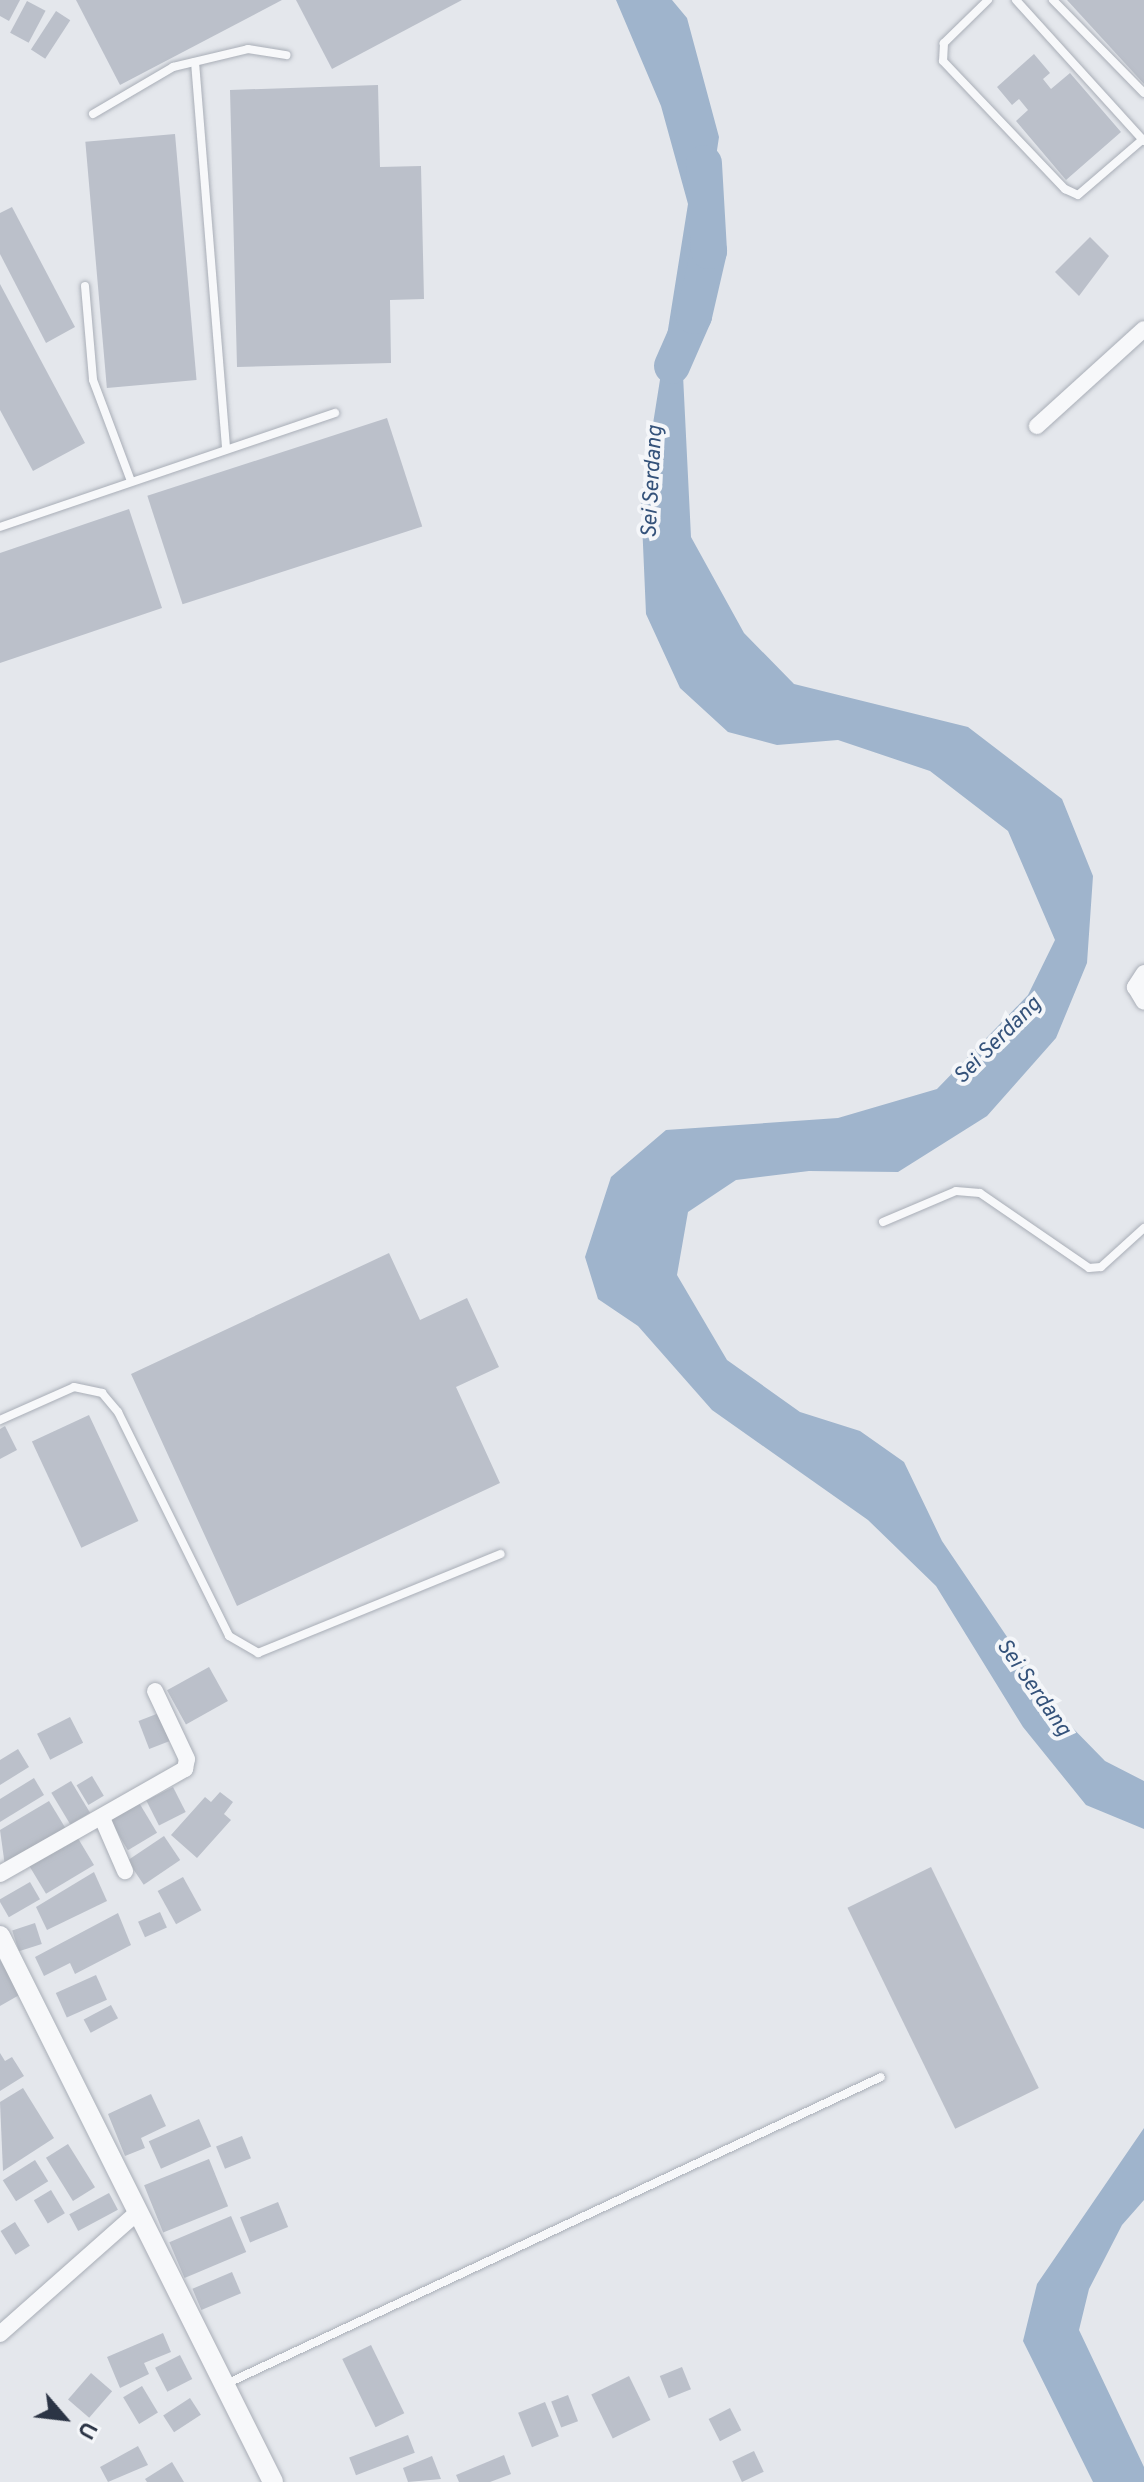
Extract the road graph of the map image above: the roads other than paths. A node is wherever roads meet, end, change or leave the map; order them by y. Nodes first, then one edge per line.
1 (988, 0) edge
2 (1016, 0) edge
3 (1053, 0) edge
4 (287, 55) dead end
5 (195, 62) junction
6 (1144, 93) edge
7 (93, 114) dead end
8 (1143, 140) edge
9 (85, 286) dead end
10 (1144, 329) edge
11 (335, 413) dead end
12 (1037, 426) dead end
13 (226, 449) junction
14 (131, 481) junction
15 (0, 527) edge
16 (1144, 973) edge
17 (1144, 1002) edge
18 (883, 1222) dead end
19 (1144, 1228) edge
20 (0, 1420) edge
21 (501, 1554) dead end
22 (155, 1691) dead end
23 (102, 1818) junction
24 (125, 1871) dead end
25 (0, 1874) edge
26 (0, 1936) edge
27 (881, 2077) dead end
28 (137, 2213) junction
29 (0, 2334) edge
30 (225, 2384) junction
31 (273, 2482) edge

1 - 8 lane
2 - 8 lane
3 - 6 lane
4 - 5 lane
5 - 7 lane
5 - 13 lane
9 - 14 lane
10 - 12 street
11 - 13 lane
13 - 14 lane
14 - 15 lane
16 - 17 street
18 - 19 lane
20 - 21 lane
22 - 23 street
23 - 24 street
23 - 25 street
26 - 28 street
27 - 30 lane
28 - 29 street
28 - 30 street
30 - 31 street

